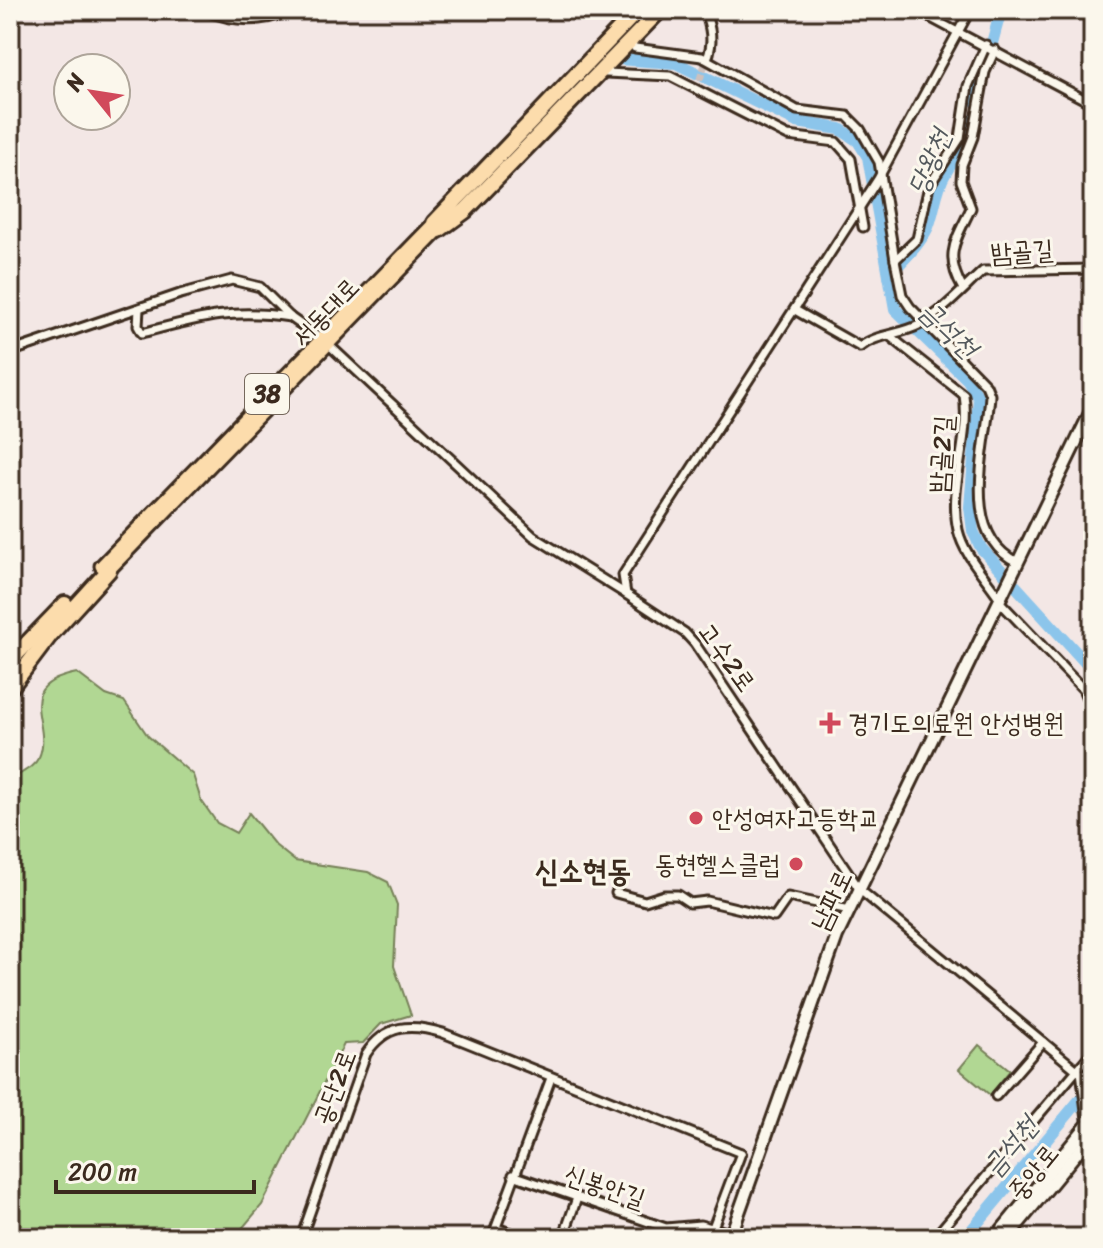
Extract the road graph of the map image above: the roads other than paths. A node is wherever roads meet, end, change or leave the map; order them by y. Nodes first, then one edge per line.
1 (203, 10) edge
2 (294, 10) edge
3 (629, 10) edge
4 (638, 10) edge
5 (648, 10) edge
6 (660, 10) edge
7 (704, 10) edge
8 (916, 10) edge
9 (970, 10) edge
10 (957, 31) junction
11 (986, 45) junction
12 (635, 48) dead end
13 (995, 50) junction
14 (707, 59) junction
15 (606, 73) dead end
16 (1093, 104) edge
17 (880, 176) junction
18 (861, 205) junction
19 (436, 226) junction
20 (863, 227) dead end
21 (896, 265) junction
22 (1093, 269) edge
23 (963, 289) junction
24 (139, 309) junction
25 (795, 310) junction
26 (290, 317) junction
27 (923, 323) junction
28 (893, 336) junction
29 (325, 341) junction
30 (10, 352) edge
31 (1093, 407) edge
32 (1015, 566) junction
33 (105, 568) junction
34 (626, 594) junction
35 (1000, 598) junction
36 (10, 661) edge
37 (10, 688) edge
38 (1093, 712) edge
39 (860, 890) junction
40 (616, 893) dead end
41 (850, 910) junction
42 (1043, 1042) junction
43 (1093, 1051) edge
44 (1084, 1073) edge
45 (551, 1078) junction
46 (1093, 1084) edge
47 (996, 1096) dead end
48 (1090, 1122) edge
49 (761, 1149) junction
50 (741, 1153) junction
51 (513, 1175) junction
52 (577, 1198) junction
53 (713, 1226) junction
54 (496, 1228) junction
55 (731, 1236) edge
56 (301, 1238) edge
57 (492, 1238) edge
58 (526, 1238) edge
59 (563, 1238) edge
60 (709, 1238) edge
61 (934, 1238) edge
62 (995, 1238) edge
63 (1007, 1238) edge

1 - 2 street
3 - 19 highway
4 - 19 highway, 서동대로 / 38
5 - 19 highway, 서동대로 / 38
6 - 19 highway
7 - 14 street
8 - 10 street
9 - 10 street
10 - 11 street
10 - 17 street
11 - 13 street
11 - 21 street
12 - 14 street
13 - 16 street
13 - 23 street
14 - 17 street
15 - 18 street
17 - 18 street
17 - 21 street
18 - 20 street
18 - 25 street
19 - 29 main road, 서동대로 / 38
21 - 27 street
22 - 23 street, 밤골길
23 - 27 street, 밤골길
24 - 26 street
24 - 26 street
24 - 30 street
25 - 28 street, 밤골길
25 - 34 street
26 - 29 street, 고수2로
27 - 28 street, 밤골길
27 - 32 street
28 - 35 street, 밤골2길
29 - 33 main road, 서동대로 / 38
29 - 34 street, 고수2로
31 - 32 street
32 - 35 street, 남파로
33 - 36 highway, 서동대로 / 38
33 - 37 highway, 서동대로 / 38
34 - 39 street, 고수2로
35 - 38 street
35 - 39 street, 남파로
39 - 41 street, 남파로
39 - 42 street, 고수2로
40 - 41 street
41 - 49 street, 남파로
42 - 44 street, 고수2로
42 - 47 street
43 - 44 street
44 - 46 street, 고수2로
44 - 48 street
44 - 61 street
45 - 50 street, 공단2로
45 - 51 street
45 - 56 street, 공단2로
48 - 62 street, 중앙로
48 - 63 street, 중앙로
49 - 50 street
49 - 55 street, 남파로
50 - 53 street
51 - 52 street, 신봉안길
51 - 54 street
52 - 53 street, 신봉안길
52 - 59 street
53 - 55 street, 신봉안길
53 - 60 street
54 - 57 street
54 - 58 street

